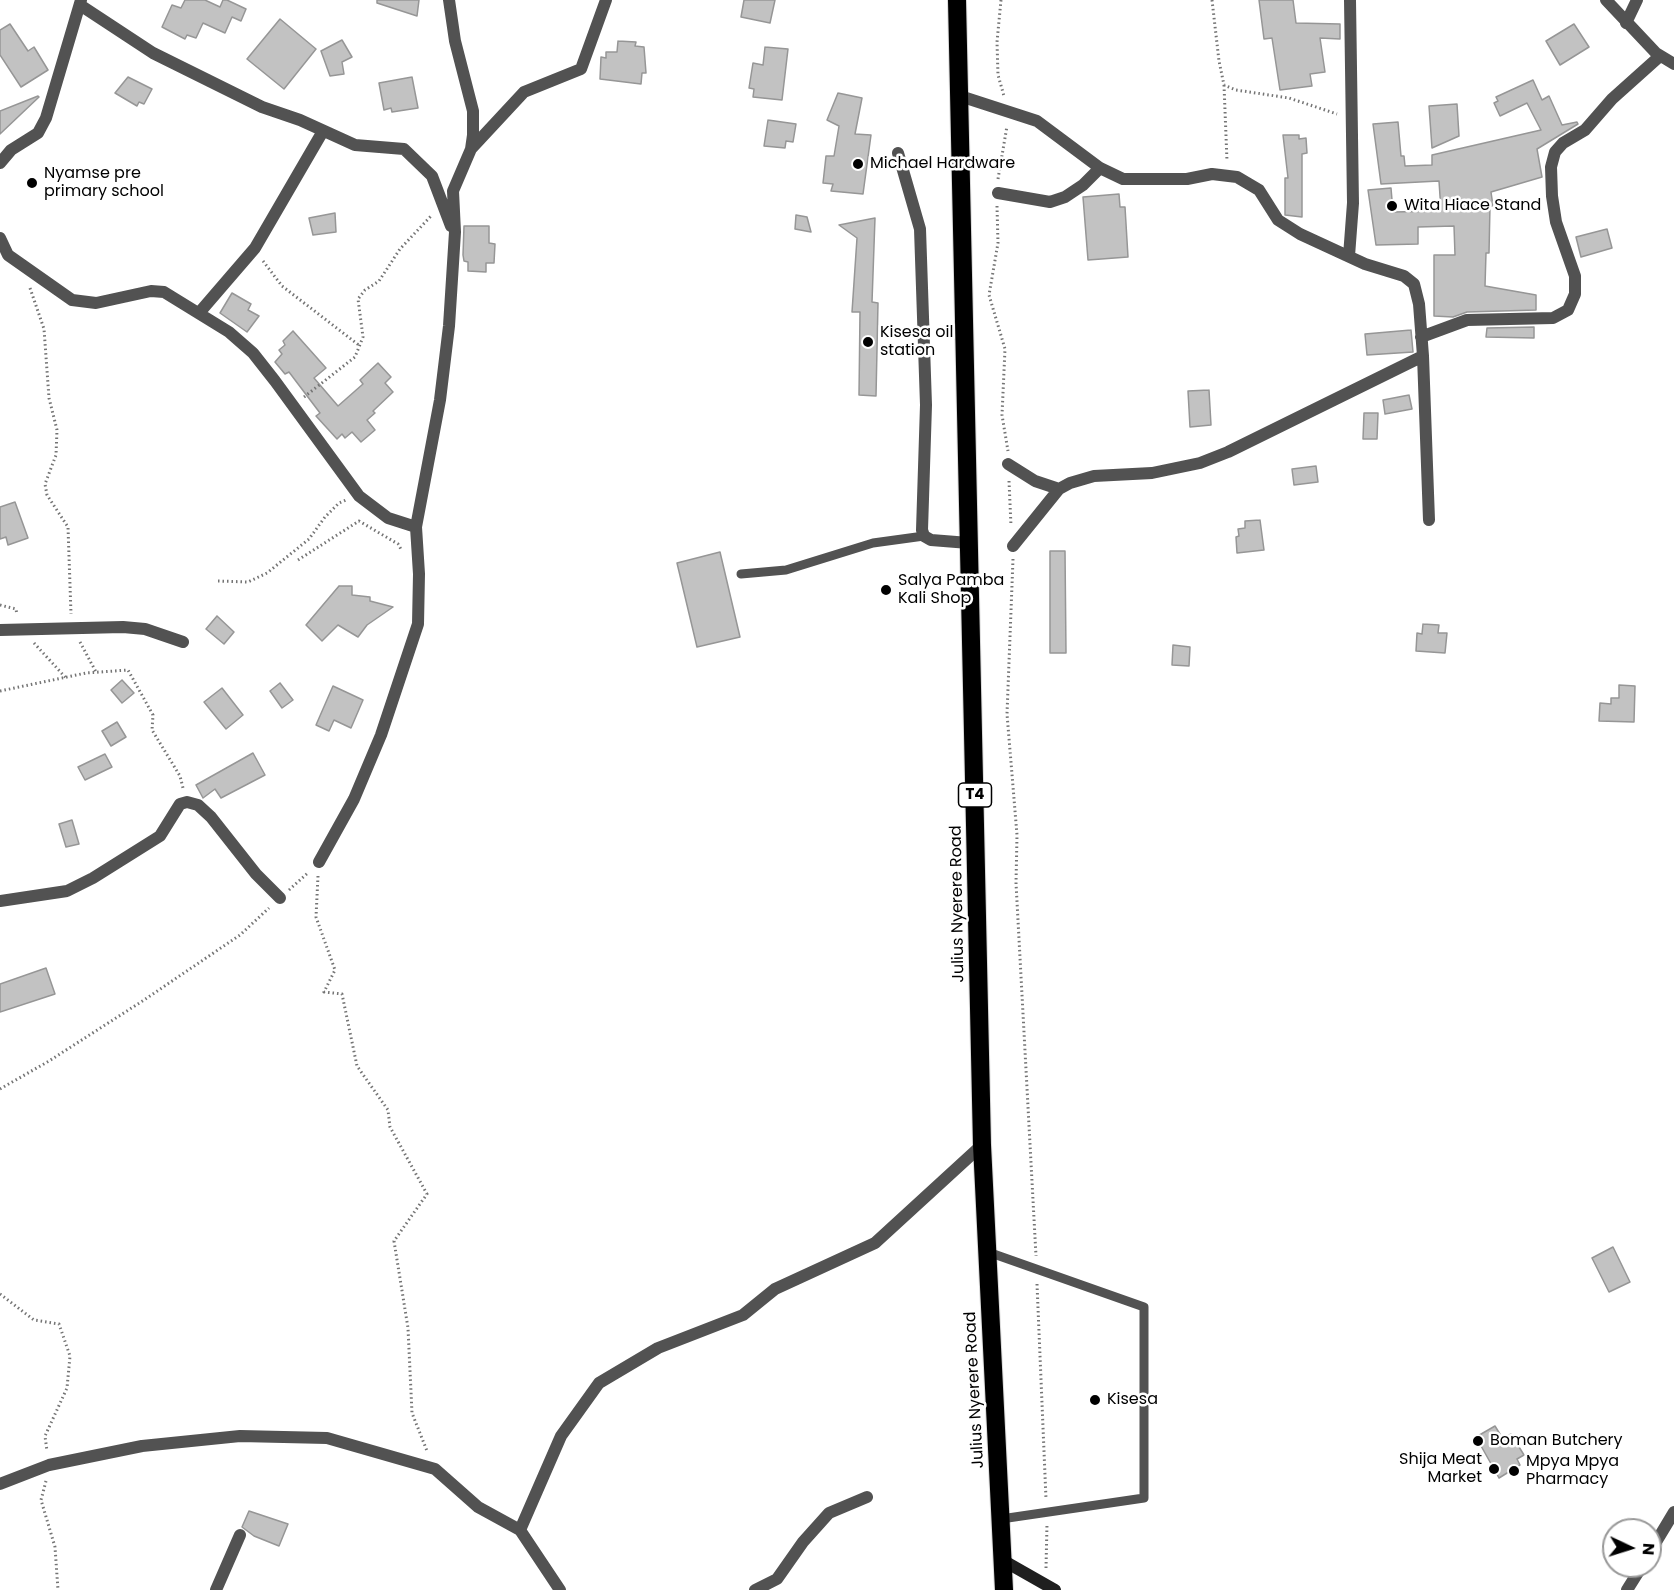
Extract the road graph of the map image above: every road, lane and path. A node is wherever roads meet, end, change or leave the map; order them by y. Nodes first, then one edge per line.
1 (449, 0) edge
2 (606, 0) edge
3 (957, 0) edge
4 (1001, 0) edge
5 (1212, 0) edge
6 (1350, 0) edge
7 (1606, 0) edge
8 (1637, 0) edge
9 (80, 3) edge
10 (1626, 23) junction
11 (1660, 56) junction
12 (1674, 64) edge
13 (1224, 85) junction
14 (960, 96) junction
15 (1008, 110) junction
16 (1353, 119) junction
17 (323, 131) junction
18 (471, 149) junction
19 (898, 153) dead end
20 (0, 163) edge
21 (1100, 168) junction
22 (1229, 175) junction
23 (998, 193) junction
24 (442, 204) junction
25 (455, 232) junction
26 (0, 238) edge
27 (255, 248) junction
28 (1349, 256) junction
29 (22, 267) junction
30 (199, 313) junction
31 (1421, 337) junction
32 (360, 346) junction
33 (1423, 356) junction
34 (292, 406) junction
35 (1008, 464) junction
36 (1059, 489) junction
37 (359, 495) junction
38 (1429, 520) dead end
39 (416, 527) junction
40 (924, 536) junction
41 (969, 543) junction
42 (1012, 546) junction
43 (298, 560) dead end
44 (419, 574) junction
45 (741, 574) dead end
46 (218, 581) dead end
47 (71, 627) junction
48 (0, 630) edge
49 (183, 642) dead end
50 (96, 672) junction
51 (0, 691) edge
52 (187, 802) junction
53 (319, 862) junction
54 (280, 898) junction
55 (0, 901) edge
56 (0, 1089) edge
57 (982, 1145) junction
58 (987, 1252) junction
59 (1036, 1267) junction
60 (0, 1294) edge
61 (50, 1466) junction
62 (435, 1469) junction
63 (0, 1484) edge
64 (867, 1497) dead end
65 (1674, 1512) edge
66 (1047, 1513) junction
67 (1001, 1519) junction
68 (520, 1530) junction
69 (1662, 1532) edge
70 (240, 1535) dead end
71 (1004, 1561) junction
72 (1050, 1587) edge
73 (58, 1590) edge
74 (216, 1590) edge
75 (560, 1590) edge
76 (755, 1590) edge
77 (1004, 1590) edge

1 - 18 street
2 - 18 street
3 - 14 highway, Julius Nyerere Road / T4
4 - 15 path
5 - 13 path
6 - 16 street
7 - 10 street
8 - 10 street
9 - 17 street
9 - 20 street
10 - 11 street
11 - 12 street
11 - 31 street
13 - 16 path
13 - 22 path
14 - 15 street
14 - 41 highway, Julius Nyerere Road / T4
15 - 21 street
15 - 23 path
16 - 28 street
17 - 24 street
17 - 27 street
18 - 25 street
19 - 40 street
21 - 22 street
21 - 23 street
22 - 28 street
23 - 35 path
24 - 25 street
24 - 32 path
25 - 39 street
26 - 29 street
27 - 30 street
27 - 32 path
28 - 31 street
29 - 30 street
29 - 47 path
30 - 34 street
31 - 33 street
32 - 34 path
33 - 36 street
33 - 38 street
34 - 37 street
35 - 36 street
35 - 42 path
36 - 42 street
37 - 39 street
37 - 46 path
39 - 44 street
40 - 41 street
40 - 45 lane
41 - 57 highway, Julius Nyerere Road / T4
42 - 59 path
43 - 44 path
44 - 53 street
47 - 48 street
47 - 49 street
47 - 50 path
50 - 51 path
50 - 52 path
52 - 54 street
52 - 55 street
53 - 54 path
53 - 62 path
54 - 56 path
57 - 58 highway, Julius Nyerere Road / T4
57 - 68 street
58 - 59 lane
58 - 67 highway, Julius Nyerere Road / T4
59 - 66 path
59 - 66 lane
60 - 61 path
61 - 62 street
61 - 63 street
61 - 73 path
62 - 68 street
64 - 76 street
65 - 69 street
66 - 67 lane
66 - 72 path
67 - 71 highway, Julius Nyerere Road / T4
68 - 75 street
70 - 74 street
71 - 72 street
71 - 77 highway, Julius Nyerere Road / T4

